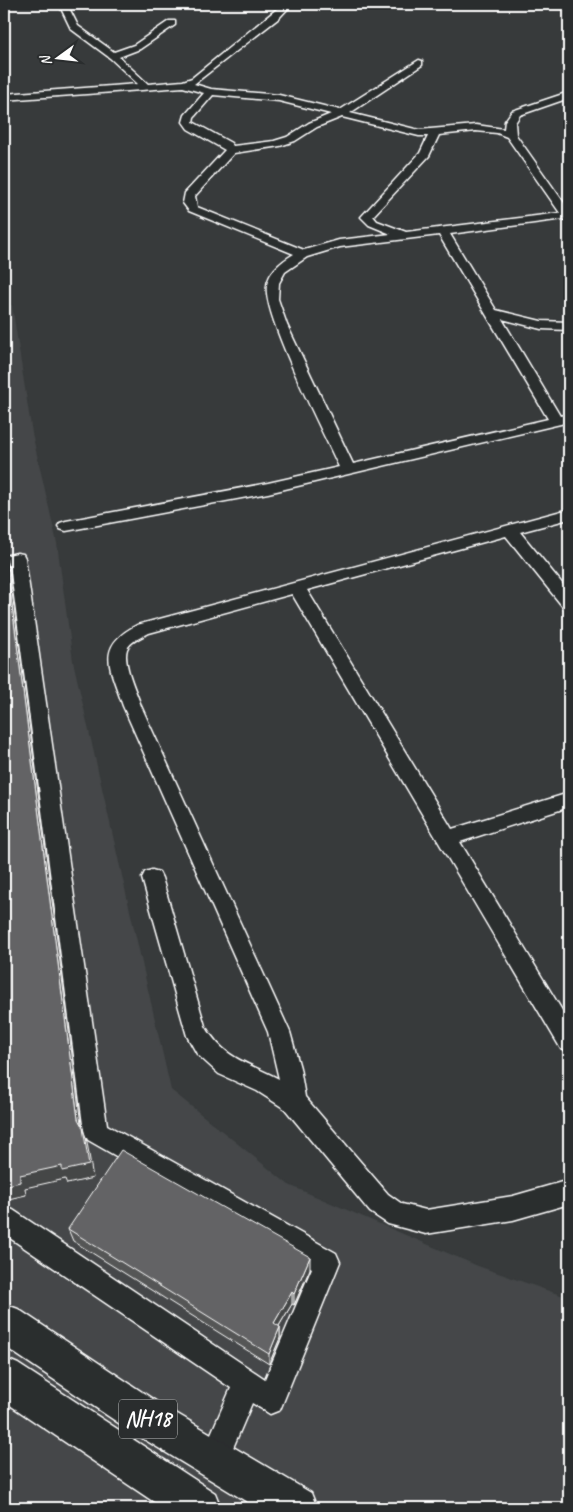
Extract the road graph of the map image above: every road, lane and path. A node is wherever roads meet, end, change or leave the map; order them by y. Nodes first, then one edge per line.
1 (62, 4) edge
2 (288, 4) edge
3 (172, 23) dead end
4 (113, 56) junction
5 (419, 63) dead end
6 (184, 84) junction
7 (146, 87) junction
8 (210, 92) junction
9 (569, 95) edge
10 (4, 96) edge
11 (342, 113) junction
12 (516, 113) junction
13 (477, 127) junction
14 (435, 133) junction
15 (511, 135) junction
16 (230, 150) junction
17 (568, 216) edge
18 (442, 230) junction
19 (405, 235) junction
20 (303, 254) junction
21 (492, 313) junction
22 (569, 326) edge
23 (563, 419) edge
24 (348, 470) junction
25 (569, 514) edge
26 (66, 526) dead end
27 (510, 530) junction
28 (8, 556) edge
29 (297, 588) junction
30 (569, 603) edge
31 (569, 800) edge
32 (448, 838) junction
33 (152, 878) dead end
34 (569, 1042) edge
35 (294, 1102) junction
36 (569, 1192) edge
37 (4, 1219) edge
38 (4, 1323) edge
39 (4, 1378) edge
40 (246, 1383) junction
41 (214, 1459) junction
42 (200, 1508) edge
43 (296, 1508) edge

1 - 4 street
2 - 6 street
3 - 4 street
4 - 7 street
5 - 11 street
6 - 7 street
6 - 8 street
7 - 10 street
8 - 11 street
8 - 16 street
9 - 12 street
11 - 14 street
11 - 16 street
12 - 13 street
12 - 15 street
13 - 14 street
13 - 15 street
14 - 19 street
15 - 17 street
16 - 20 street
17 - 18 street
18 - 19 street
18 - 21 street
19 - 20 street
20 - 24 street
21 - 22 street
21 - 23 street
23 - 24 street
24 - 26 street
25 - 27 street
27 - 29 street
27 - 30 street
28 - 40 street
29 - 32 street
29 - 35 street
31 - 32 street
32 - 34 street
33 - 35 street
35 - 36 street
37 - 40 street
38 - 41 highway, NH18
39 - 42 highway, NH18
40 - 41 street
41 - 43 highway, NH18

